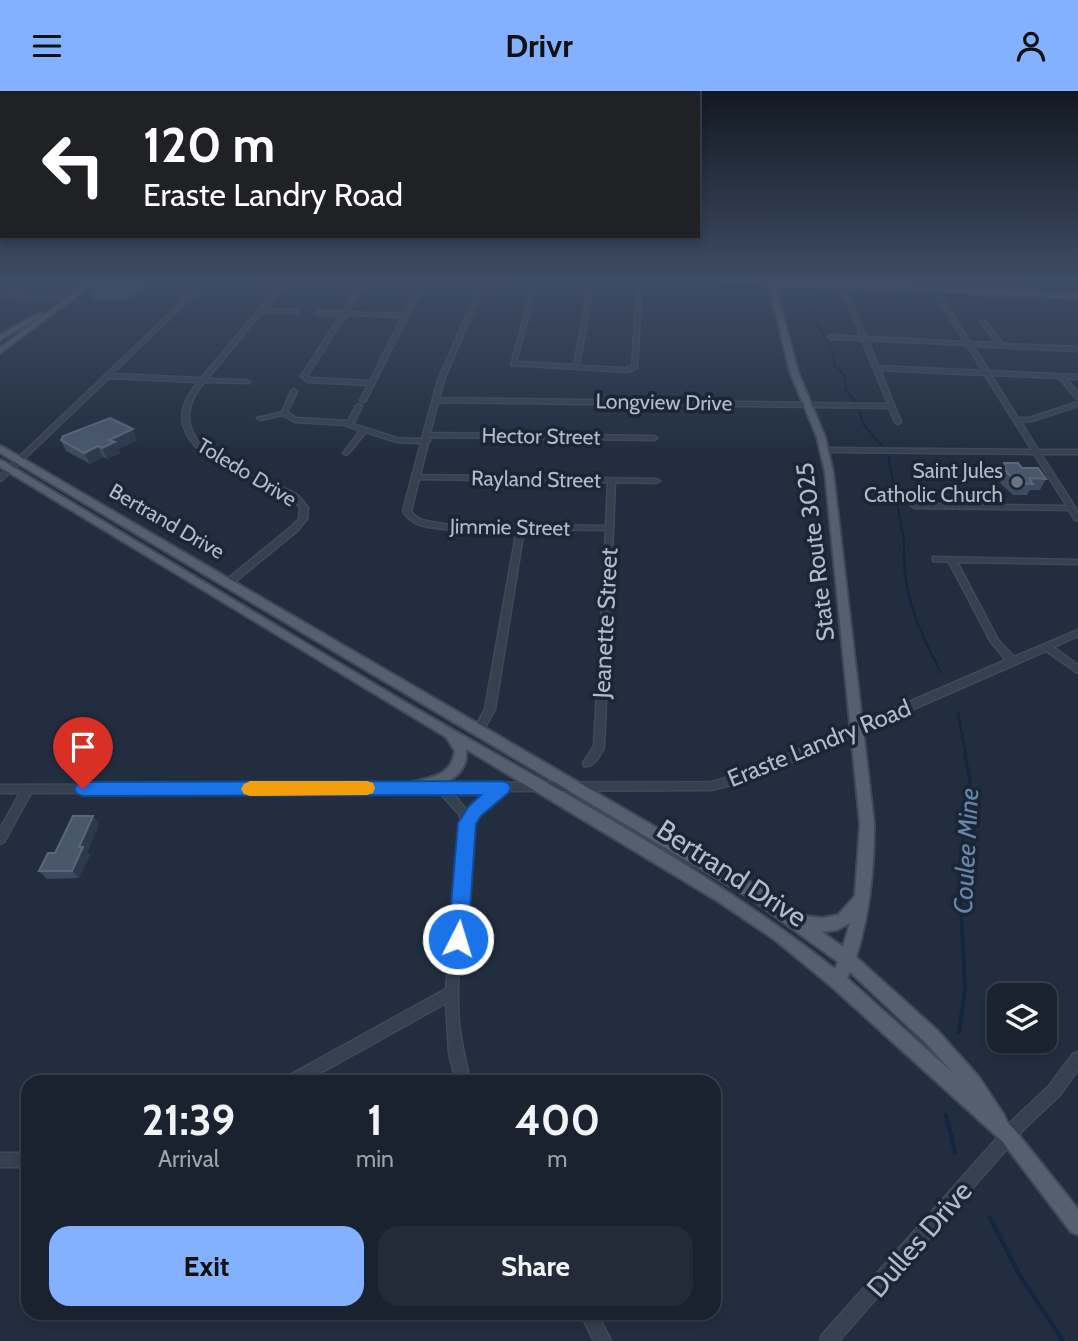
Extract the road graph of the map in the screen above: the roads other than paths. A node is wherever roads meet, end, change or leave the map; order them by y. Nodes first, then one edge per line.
1 (146, 338) edge
2 (237, 338) edge
3 (329, 338) edge
4 (394, 338) edge
5 (459, 338) edge
6 (520, 338) edge
7 (581, 338) edge
8 (637, 338) edge
9 (785, 338) edge
10 (864, 338) edge
11 (870, 338) edge
12 (966, 338) edge
13 (996, 338) edge
14 (970, 344) junction
15 (4, 346) edge
16 (1002, 346) junction
17 (1078, 349) edge
18 (0, 352) edge
19 (576, 368) junction
20 (876, 368) junction
21 (989, 374) junction
22 (107, 376) junction
23 (1061, 376) junction
24 (1078, 377) edge
25 (202, 380) junction
26 (247, 382) dead end
27 (371, 383) junction
28 (294, 391) dead end
29 (1078, 397) edge
30 (436, 400) junction
31 (807, 404) junction
32 (1078, 404) edge
33 (891, 405) junction
34 (284, 413) junction
35 (260, 418) dead end
36 (1017, 420) junction
37 (898, 422) dead end
38 (351, 423) junction
39 (364, 430) junction
40 (427, 438) junction
41 (654, 438) dead end
42 (0, 449) edge
43 (825, 450) junction
44 (1078, 452) edge
45 (346, 453) dead end
46 (1037, 453) junction
47 (10, 464) edge
48 (417, 477) junction
49 (0, 479) edge
50 (612, 480) junction
51 (656, 481) dead end
52 (915, 506) dead end
53 (1072, 508) junction
54 (1078, 519) edge
55 (522, 527) junction
56 (610, 528) junction
57 (936, 559) dead end
58 (952, 560) junction
59 (1078, 562) edge
60 (228, 583) junction
61 (311, 633) junction
62 (1078, 633) edge
63 (297, 641) junction
64 (1047, 647) junction
65 (1013, 662) junction
66 (1078, 670) edge
67 (480, 730) junction
68 (857, 730) junction
69 (450, 734) junction
70 (588, 763) dead end
71 (543, 787) junction
72 (577, 787) junction
73 (410, 788) junction
74 (441, 788) junction
75 (502, 788) junction
76 (0, 789) edge
77 (28, 789) junction
78 (467, 823) junction
79 (0, 839) edge
80 (864, 896) junction
81 (793, 919) junction
82 (848, 960) junction
83 (838, 982) junction
84 (453, 992) junction
85 (1078, 1059) edge
86 (304, 1075) edge
87 (461, 1075) edge
88 (974, 1083) joint
89 (1008, 1135) junction
90 (0, 1160) edge
91 (21, 1160) edge
92 (1078, 1225) edge
93 (592, 1320) edge
94 (603, 1341) edge
95 (828, 1341) edge

1 - 22 street
2 - 25 street, Toledo Drive
3 - 27 street
4 - 27 street
5 - 30 street
6 - 19 street
7 - 19 street
8 - 19 street
9 - 31 main road, State Route 3025
10 - 20 street
11 - 14 street
12 - 14 street
13 - 16 street
14 - 16 street
14 - 21 street
15 - 18 main road
16 - 17 street
20 - 21 street
20 - 33 street
21 - 23 street
21 - 36 street
22 - 25 street
22 - 47 street
23 - 24 street
23 - 29 street
25 - 26 street
25 - 60 street, Toledo Drive
27 - 38 street
28 - 34 street
30 - 31 street, Longview Drive
30 - 40 street
31 - 33 street, Longview Drive
31 - 43 main road, State Route 3025
32 - 36 street
33 - 37 street
34 - 35 street
34 - 38 street
36 - 46 street
38 - 39 street, Hector Street
39 - 40 street, Hector Street
39 - 45 street
40 - 41 street, Hector Street
40 - 48 street
42 - 47 main road, Bertrand Drive
43 - 46 street
43 - 68 main road, State Route 3025
44 - 46 street
46 - 53 street
47 - 49 street
47 - 60 main road, Bertrand Drive
47 - 63 main road, Bertrand Drive
48 - 50 street, Rayland Street
48 - 55 street, Jimmie Street
50 - 51 street, Rayland Street
50 - 56 street, Jeanette Street
52 - 53 street
53 - 54 street
55 - 56 street, Jimmie Street
55 - 67 street
56 - 70 street, Jeanette Street
57 - 58 street
58 - 59 street
58 - 65 street
60 - 61 main road, Bertrand Drive
61 - 63 street
61 - 67 main road, Bertrand Drive
62 - 64 street, Eraste Landry Road
63 - 69 main road, Bertrand Drive
64 - 65 street, Eraste Landry Road
64 - 66 street
65 - 68 street, Eraste Landry Road
67 - 72 main road, Bertrand Drive
68 - 72 street, Eraste Landry Road
68 - 80 main road, State Route 3025
69 - 71 main road, Bertrand Drive
69 - 73 main road
71 - 72 street, Eraste Landry Road
71 - 75 street, Eraste Landry Road
71 - 83 main road, Bertrand Drive
72 - 81 main road, Bertrand Drive
73 - 74 street, Eraste Landry Road
73 - 77 street, Eraste Landry Road
74 - 75 street, Eraste Landry Road
74 - 78 street
75 - 78 street
76 - 77 street, Eraste Landry Road
77 - 79 street
78 - 84 street
80 - 81 main road
80 - 82 main road, State Route 3025
81 - 82 main road, Bertrand Drive
82 - 83 main road, State Route 3025
82 - 88 main road, Bertrand Drive
83 - 89 main road, Bertrand Drive
84 - 86 street
84 - 87 street
85 - 89 street, Dulles Drive
88 - 89 main road
89 - 92 main road, Bertrand Drive
89 - 95 street, Dulles Drive
90 - 91 street
93 - 94 street

